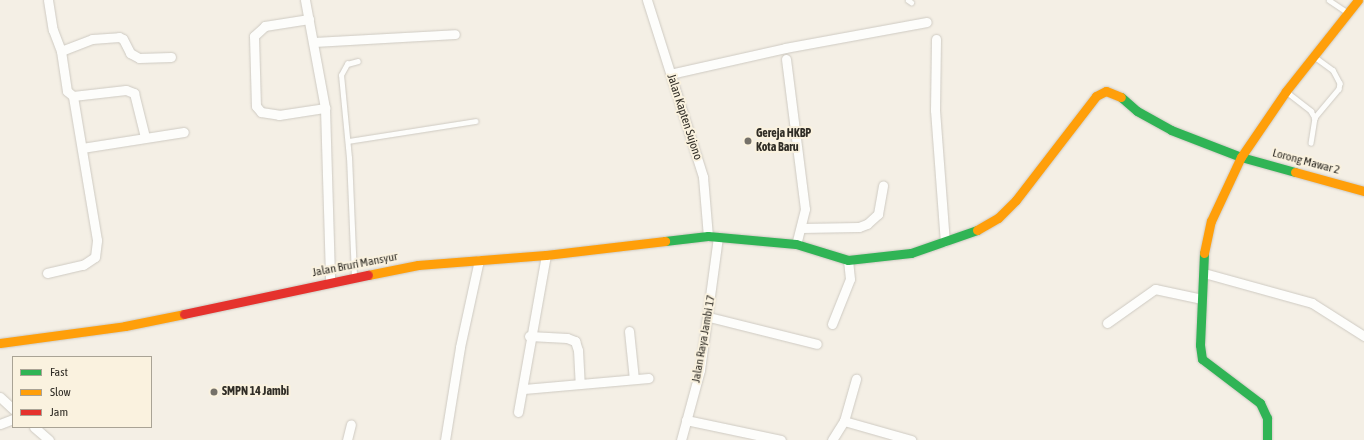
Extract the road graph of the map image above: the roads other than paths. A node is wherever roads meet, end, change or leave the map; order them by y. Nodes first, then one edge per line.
1 (48, 0) edge
2 (305, 0) edge
3 (647, 0) edge
4 (1329, 0) edge
5 (1358, 0) edge
6 (1348, 13) junction
7 (309, 19) junction
8 (927, 22) dead end
9 (454, 34) dead end
10 (936, 39) dead end
11 (314, 42) junction
12 (61, 51) junction
13 (170, 57) dead end
14 (1315, 57) junction
15 (786, 59) dead end
16 (358, 62) dead end
17 (670, 74) junction
18 (1286, 91) junction
19 (74, 96) junction
20 (325, 108) junction
21 (1315, 118) junction
22 (475, 121) dead end
23 (184, 132) dead end
24 (145, 137) junction
25 (348, 141) junction
26 (1311, 144) dead end
27 (82, 148) junction
28 (1242, 157) junction
29 (884, 186) dead end
30 (1364, 191) edge
31 (801, 228) junction
32 (708, 236) junction
33 (718, 237) junction
34 (945, 242) junction
35 (796, 244) junction
36 (546, 255) junction
37 (479, 260) junction
38 (848, 260) junction
39 (47, 273) dead end
40 (1204, 273) junction
41 (354, 277) junction
42 (330, 281) junction
43 (1202, 299) junction
44 (709, 317) junction
45 (1107, 323) dead end
46 (832, 324) dead end
47 (629, 331) dead end
48 (529, 336) junction
49 (1364, 336) edge
50 (0, 343) edge
51 (817, 344) dead end
52 (649, 378) dead end
53 (856, 378) dead end
54 (634, 380) junction
55 (580, 384) junction
56 (524, 389) junction
57 (0, 397) edge
58 (12, 408) edge
59 (518, 412) dead end
60 (12, 419) edge
61 (686, 420) junction
62 (844, 422) junction
63 (0, 424) edge
64 (351, 424) dead end
65 (35, 428) edge
66 (50, 440) edge
67 (347, 440) edge
68 (445, 440) edge
69 (681, 440) edge
70 (782, 440) edge
71 (832, 440) edge
72 (911, 440) edge
73 (1267, 440) edge

1 - 12 street
2 - 7 street
3 - 17 street, Jalan Kapten Sujono
4 - 6 lane
5 - 6 street
6 - 14 street
7 - 11 street
7 - 20 street
8 - 17 street
9 - 11 street
10 - 34 street
11 - 20 street
12 - 13 street
12 - 19 street
14 - 18 street
14 - 21 lane
15 - 31 street
16 - 25 lane
17 - 32 street, Jalan Kapten Sujono
18 - 21 lane
18 - 28 street
19 - 24 street
19 - 27 street
20 - 42 street
21 - 26 lane
22 - 25 lane
23 - 24 street
24 - 27 street
25 - 41 lane
27 - 39 street
28 - 30 street, Lorong Mawar 2
28 - 34 street, Lorong Mawar 2
28 - 40 street
29 - 31 street
31 - 35 street
32 - 33 street, Jalan Bruri Mansyur
32 - 36 street, Jalan Bruri Mansyur
33 - 35 street, Jalan Bruri Mansyur
33 - 44 street, Jalan Raya Jambi 17
34 - 38 street, Lorong Mawar 2
35 - 38 street, Jalan Bruri Mansyur
36 - 37 street, Jalan Bruri Mansyur
36 - 48 street
37 - 41 street, Jalan Bruri Mansyur
37 - 68 street
38 - 46 street
40 - 43 street
40 - 49 street
41 - 42 street, Jalan Bruri Mansyur
42 - 50 street, Jalan Bruri Mansyur
43 - 45 street
43 - 73 street
44 - 51 street
44 - 61 street, Jalan Raya Jambi 17
47 - 54 street
48 - 55 street
48 - 56 street
52 - 54 street
53 - 62 street
54 - 55 street
55 - 56 street
56 - 59 street
57 - 58 street
60 - 63 street
61 - 69 street, Jalan Raya Jambi 17
61 - 70 street
62 - 71 street
62 - 72 street
64 - 67 street
65 - 66 street

